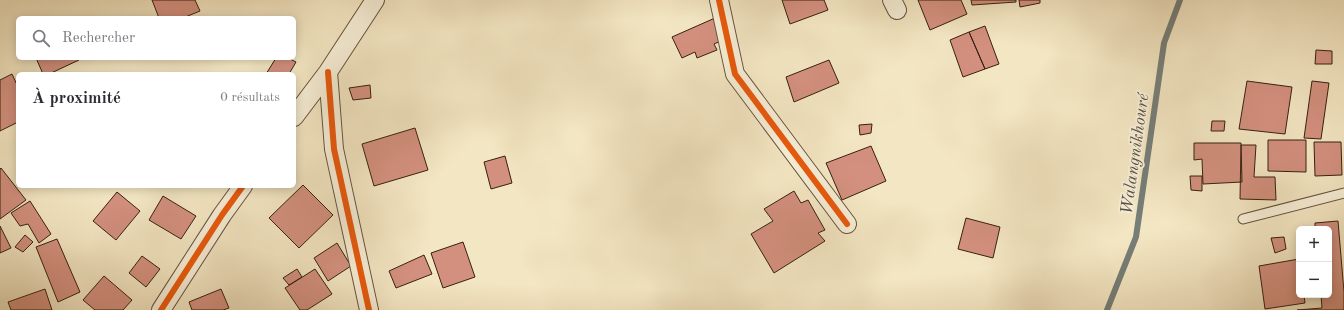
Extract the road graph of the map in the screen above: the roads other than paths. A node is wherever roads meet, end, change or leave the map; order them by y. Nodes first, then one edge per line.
1 (375, 0) edge
2 (719, 0) edge
3 (328, 72) junction
4 (296, 115) edge
5 (242, 188) edge
6 (1344, 193) edge
7 (1243, 219) dead end
8 (847, 224) dead end
9 (161, 310) edge
10 (369, 310) edge

1 - 3 street
2 - 8 street
3 - 4 street
3 - 10 street
5 - 9 street
6 - 7 lane

